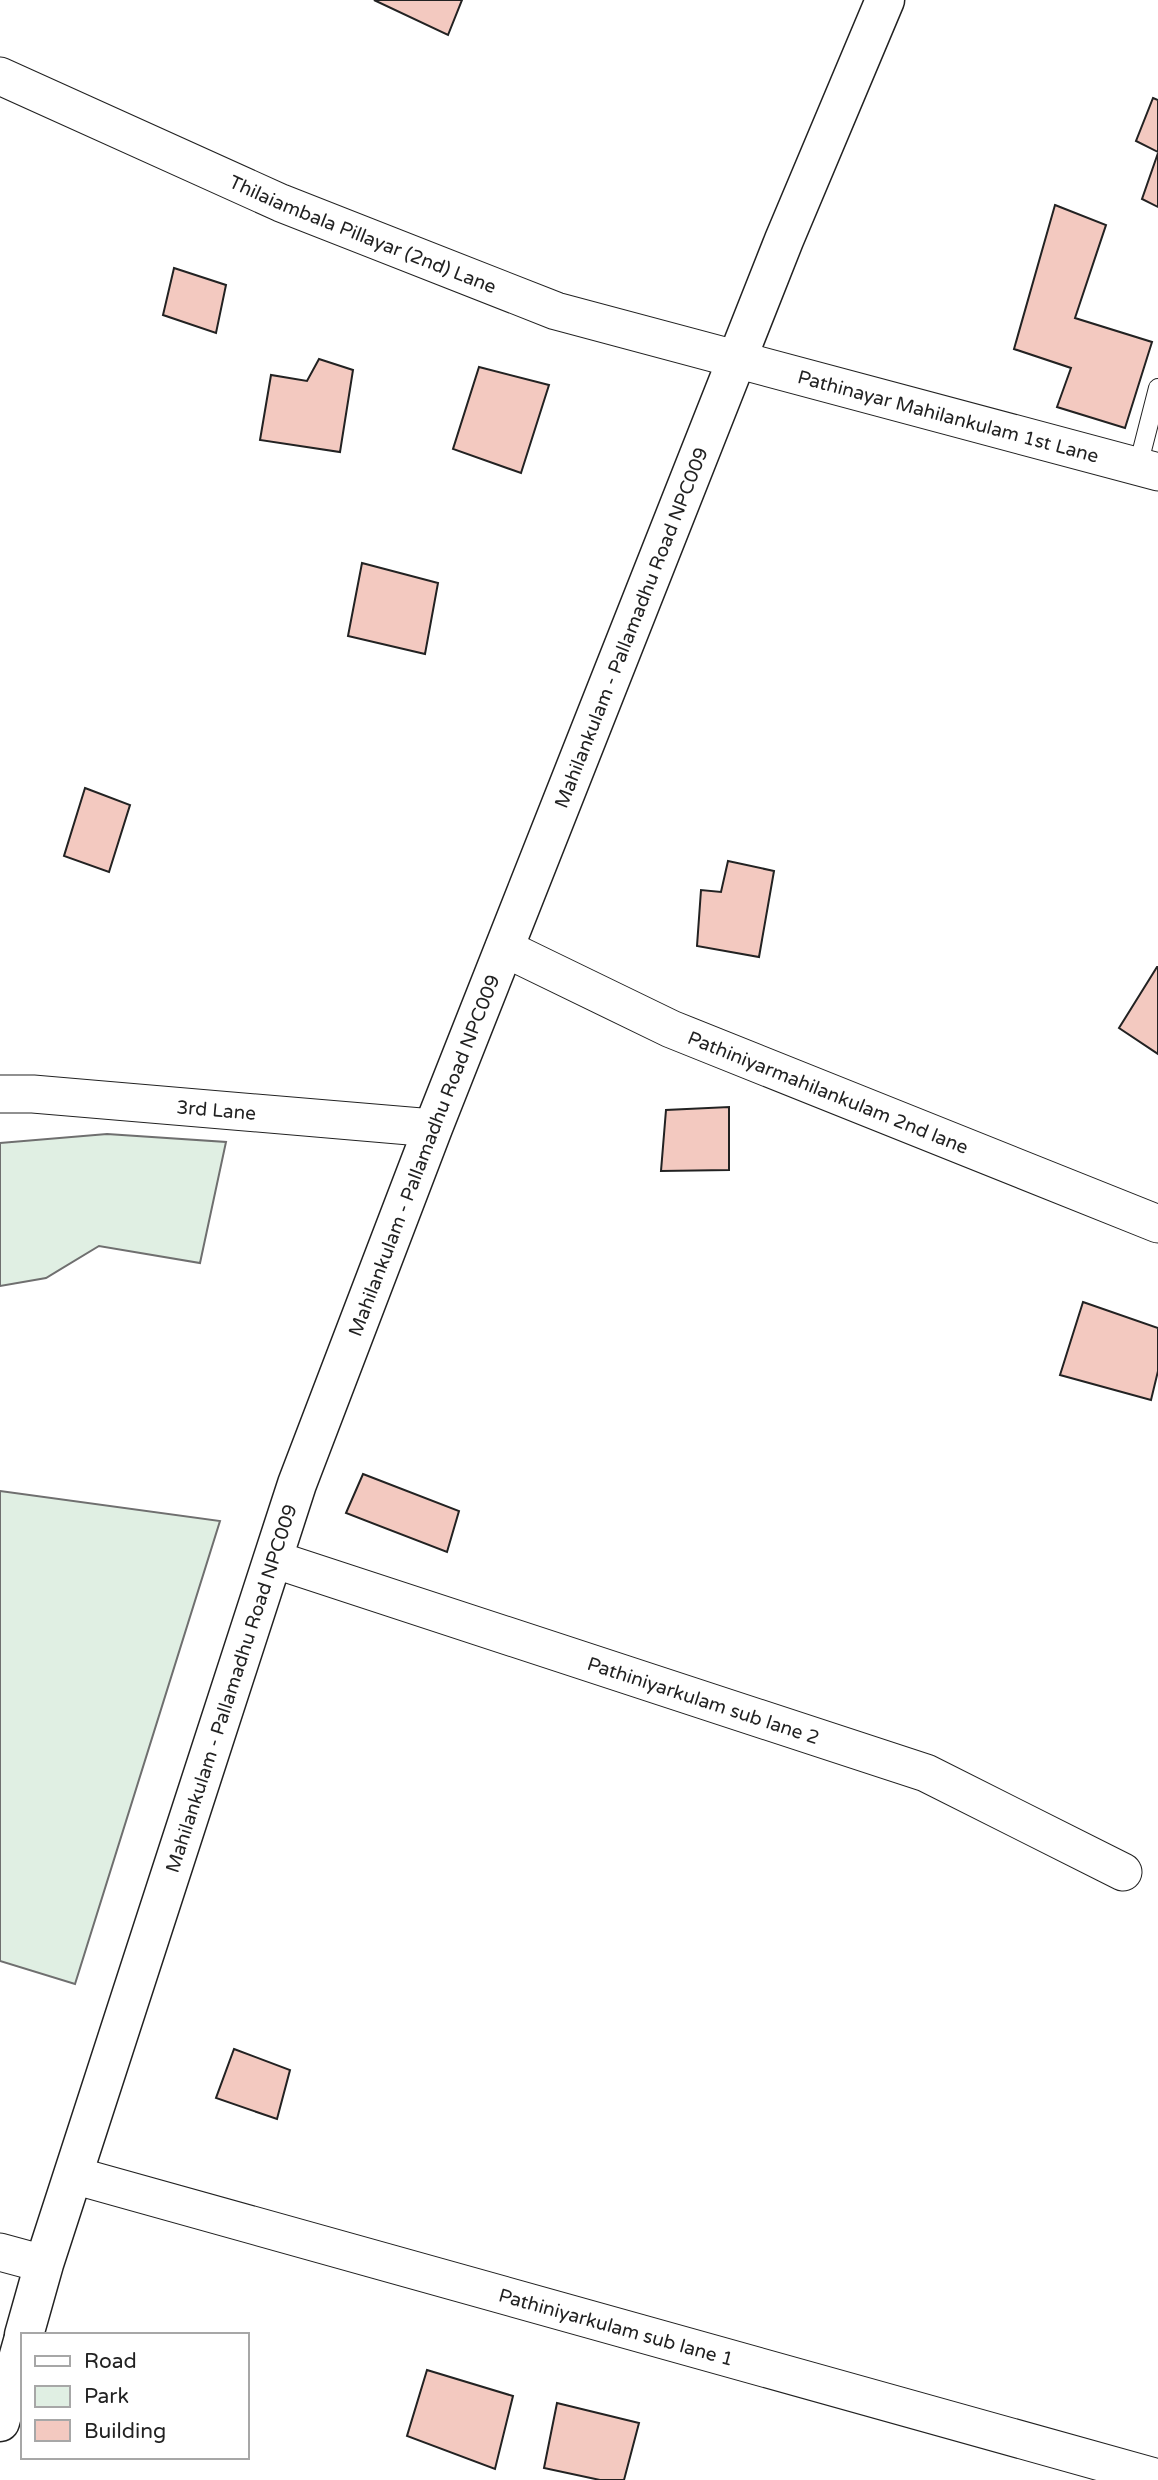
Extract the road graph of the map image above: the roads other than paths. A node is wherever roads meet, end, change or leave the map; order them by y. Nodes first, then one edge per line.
1 (885, 0) edge
2 (0, 76) edge
3 (736, 361) junction
4 (1158, 388) edge
5 (1148, 469) edge
6 (504, 948) junction
7 (0, 1094) edge
8 (433, 1128) junction
9 (1158, 1224) edge
10 (273, 1559) junction
11 (1123, 1872) dead end
12 (73, 2175) junction
13 (0, 2252) edge
14 (44, 2264) junction
15 (25, 2333) edge
16 (21, 2348) edge
17 (0, 2422) edge
18 (1158, 2478) edge

1 - 3 street, Mahilankulam - Pallamadhu Road NPC009
2 - 3 street, Thilaiambala Pillayar (2nd) Lane
3 - 5 street, Pathinayar Mahilankulam 1st Lane
3 - 6 street, Mahilankulam - Pallamadhu Road NPC009
4 - 5 lane
6 - 8 street, Mahilankulam - Pallamadhu Road NPC009
6 - 9 street, Pathiniyarmahilankulam 2nd lane
7 - 8 street, 3rd Lane
8 - 10 street, Mahilankulam - Pallamadhu Road NPC009
10 - 11 street, Pathiniyarkulam sub lane 2
10 - 12 street, Mahilankulam - Pallamadhu Road NPC009
12 - 14 street, Mahilankulam - Pallamadhu Road NPC009
12 - 18 street, Pathiniyarkulam sub lane 1
13 - 14 street
14 - 15 street, Mahilankulam - Pallamadhu Road NPC009
16 - 17 street

